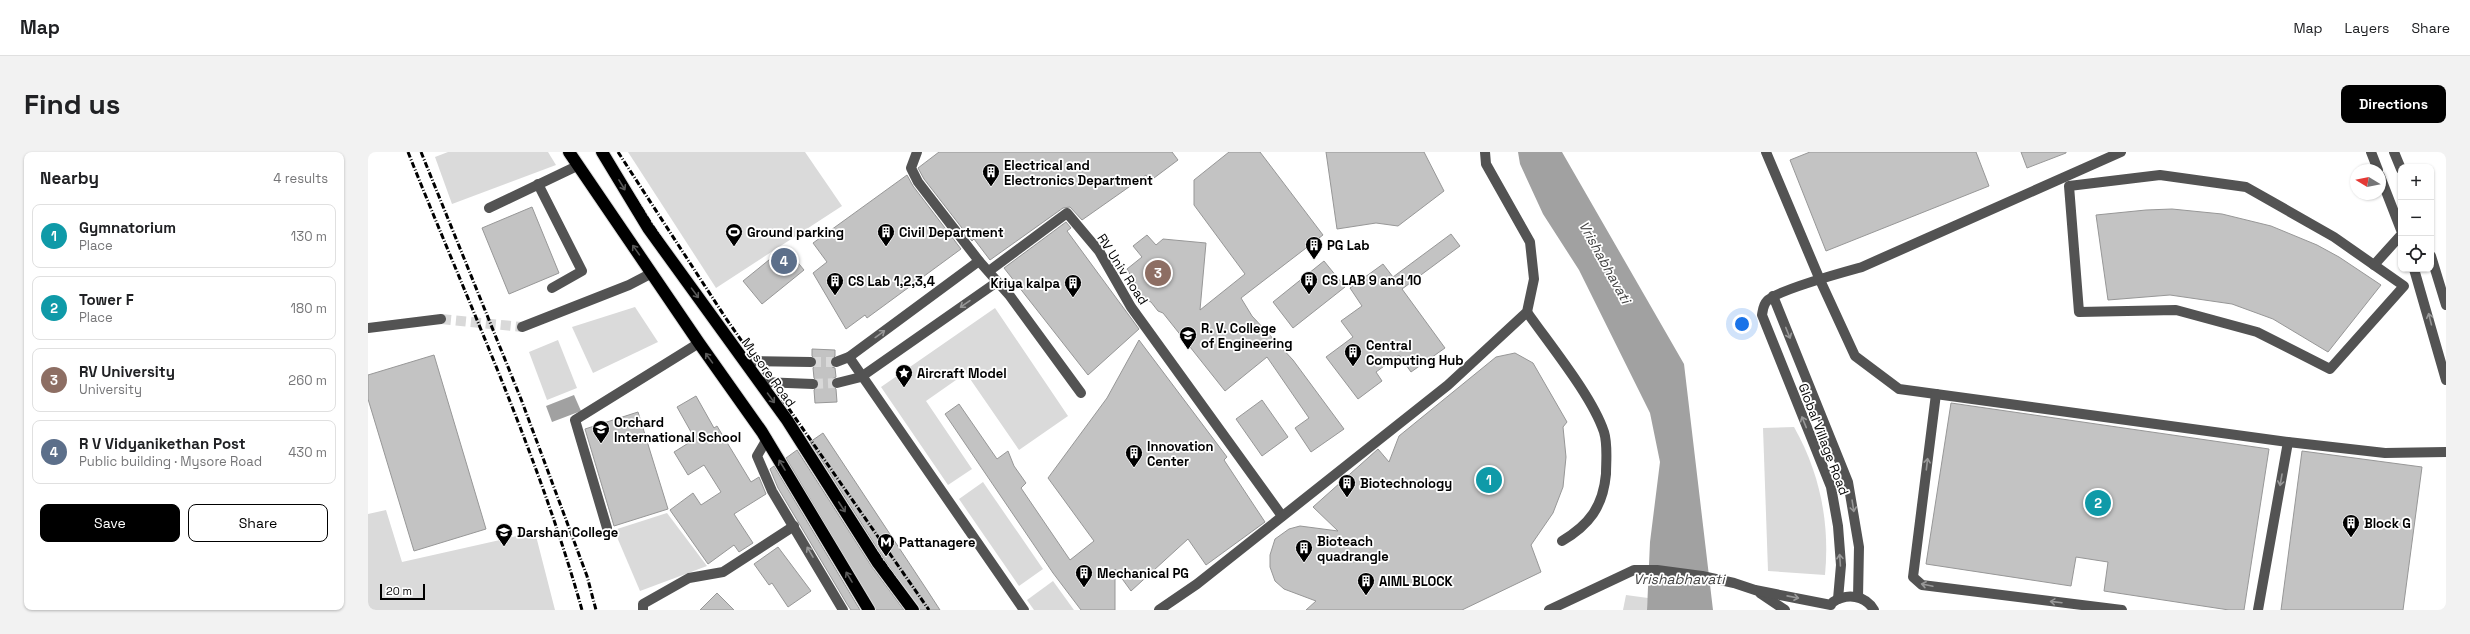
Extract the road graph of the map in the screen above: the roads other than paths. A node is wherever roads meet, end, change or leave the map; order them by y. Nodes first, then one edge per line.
1 (569, 152) edge
2 (602, 152) edge
3 (917, 152) edge
4 (1485, 152) edge
5 (1766, 152) edge
6 (2121, 152) edge
7 (2370, 152) edge
8 (2394, 152) edge
9 (2375, 164) edge
10 (2399, 164) edge
11 (577, 166) junction
12 (538, 184) junction
13 (2386, 191) edge
14 (489, 208) dead end
15 (2398, 222) edge
16 (2400, 236) edge
17 (979, 261) junction
18 (2374, 265) junction
19 (2434, 266) edge
20 (989, 271) junction
21 (2415, 272) edge
22 (652, 273) junction
23 (1820, 280) junction
24 (997, 282) junction
25 (552, 288) dead end
26 (1773, 296) junction
27 (2446, 304) edge
28 (1527, 312) junction
29 (441, 320) tunnel mouth
30 (522, 327) tunnel mouth
31 (368, 328) edge
32 (699, 343) junction
33 (849, 357) junction
34 (744, 360) junction
35 (811, 362) tunnel mouth
36 (836, 362) tunnel mouth
37 (861, 376) junction
38 (2446, 380) edge
39 (759, 382) junction
40 (838, 383) tunnel mouth
41 (813, 384) tunnel mouth
42 (1081, 393) dead end
43 (1936, 394) junction
44 (767, 439) junction
45 (2288, 442) junction
46 (2446, 452) edge
47 (1282, 516) junction
48 (794, 526) junction
49 (607, 528) dead end
50 (1562, 541) dead end
51 (1756, 590) junction
52 (1858, 597) junction
53 (1832, 605) edge
54 (2091, 608) edge
55 (643, 610) edge
56 (843, 610) edge
57 (869, 610) edge
58 (913, 610) edge
59 (1024, 610) edge
60 (1159, 610) edge
61 (1549, 610) edge
62 (1785, 610) edge
63 (1874, 610) edge
64 (2122, 610) edge
65 (2258, 610) edge

1 - 11 highway
2 -> 34 highway, Mysore Road
3 - 17 street
4 - 28 street
5 - 23 street
6 - 23 street
7 - 9 street
8 - 10 street
11 - 12 street
22 -> 11 highway
12 - 14 street
12 - 25 street
13 - 15 street
16 - 18 street
17 - 20 street
33 -> 17 street
18 - 18 street
19 - 27 street
20 - 24 street
20 - 47 street, RV Univ Road
38 -> 21 street
22 - 30 street
22 - 32 highway
23 - 26 street
23 - 43 street
24 -> 37 street
24 - 42 street
26 -> 52 street, Global Village Road
53 -> 26 street, Global Village Road
28 - 47 street
28 - 50 street
29 - 31 street
44 -> 32 highway
32 - 49 street
33 - 36 street
33 - 37 street
34 - 35 street
34 - 39 highway, Mysore Road
37 - 40 street
37 - 59 street
39 - 41 street
39 -> 58 highway, Mysore Road
43 - 45 street
54 -> 43 street
44 - 48 street
57 -> 44 highway
45 - 46 street
45 -> 65 street
47 - 60 street
48 - 55 street
56 -> 48 street
51 -> 53 street
51 - 61 street
51 - 62 street
52 - 53 street
52 - 63 street
54 - 64 street

